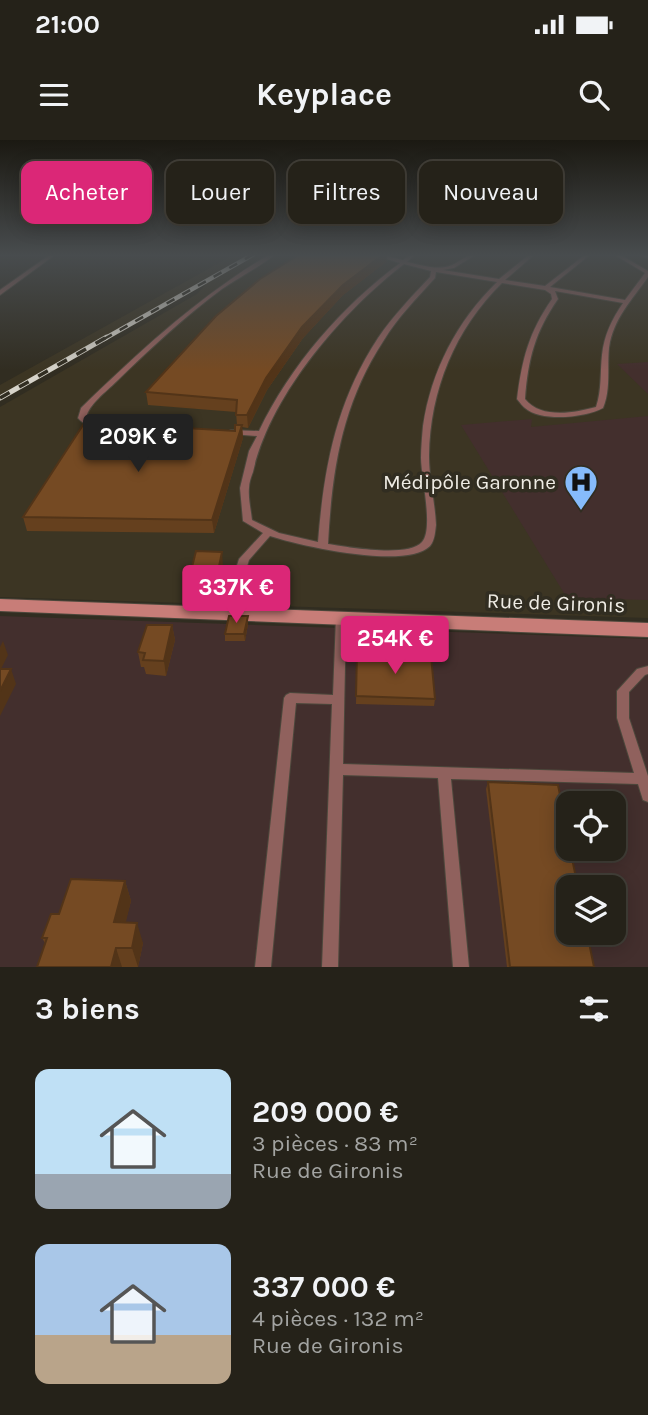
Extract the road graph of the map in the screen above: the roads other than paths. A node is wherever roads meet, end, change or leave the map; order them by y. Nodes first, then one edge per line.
1 (212, 293) edge
2 (367, 293) edge
3 (416, 293) edge
4 (488, 293) edge
5 (553, 293) edge
6 (574, 293) edge
7 (631, 293) edge
8 (624, 301) junction
9 (100, 424) edge
10 (222, 432) edge
11 (262, 435) junction
12 (269, 532) junction
13 (323, 545) junction
14 (0, 606) edge
15 (227, 613) junction
16 (341, 617) junction
17 (648, 629) edge
18 (648, 670) edge
19 (338, 700) junction
20 (338, 769) junction
21 (444, 773) junction
22 (643, 779) junction
23 (648, 796) edge
24 (263, 967) edge
25 (330, 967) edge
26 (461, 967) edge

1 - 9 lane
2 - 11 lane
3 - 13 lane
4 - 13 lane
5 - 8 lane
6 - 8 lane
7 - 8 lane
10 - 11 lane
11 - 12 lane
12 - 13 lane
12 - 15 lane
14 - 15 street, Rue de Gironis
15 - 16 street, Rue de Gironis
16 - 17 street, Rue de Gironis
16 - 19 lane
18 - 22 lane
19 - 20 lane
19 - 24 lane
20 - 21 lane
20 - 25 lane
21 - 22 lane
21 - 26 lane
22 - 23 lane

